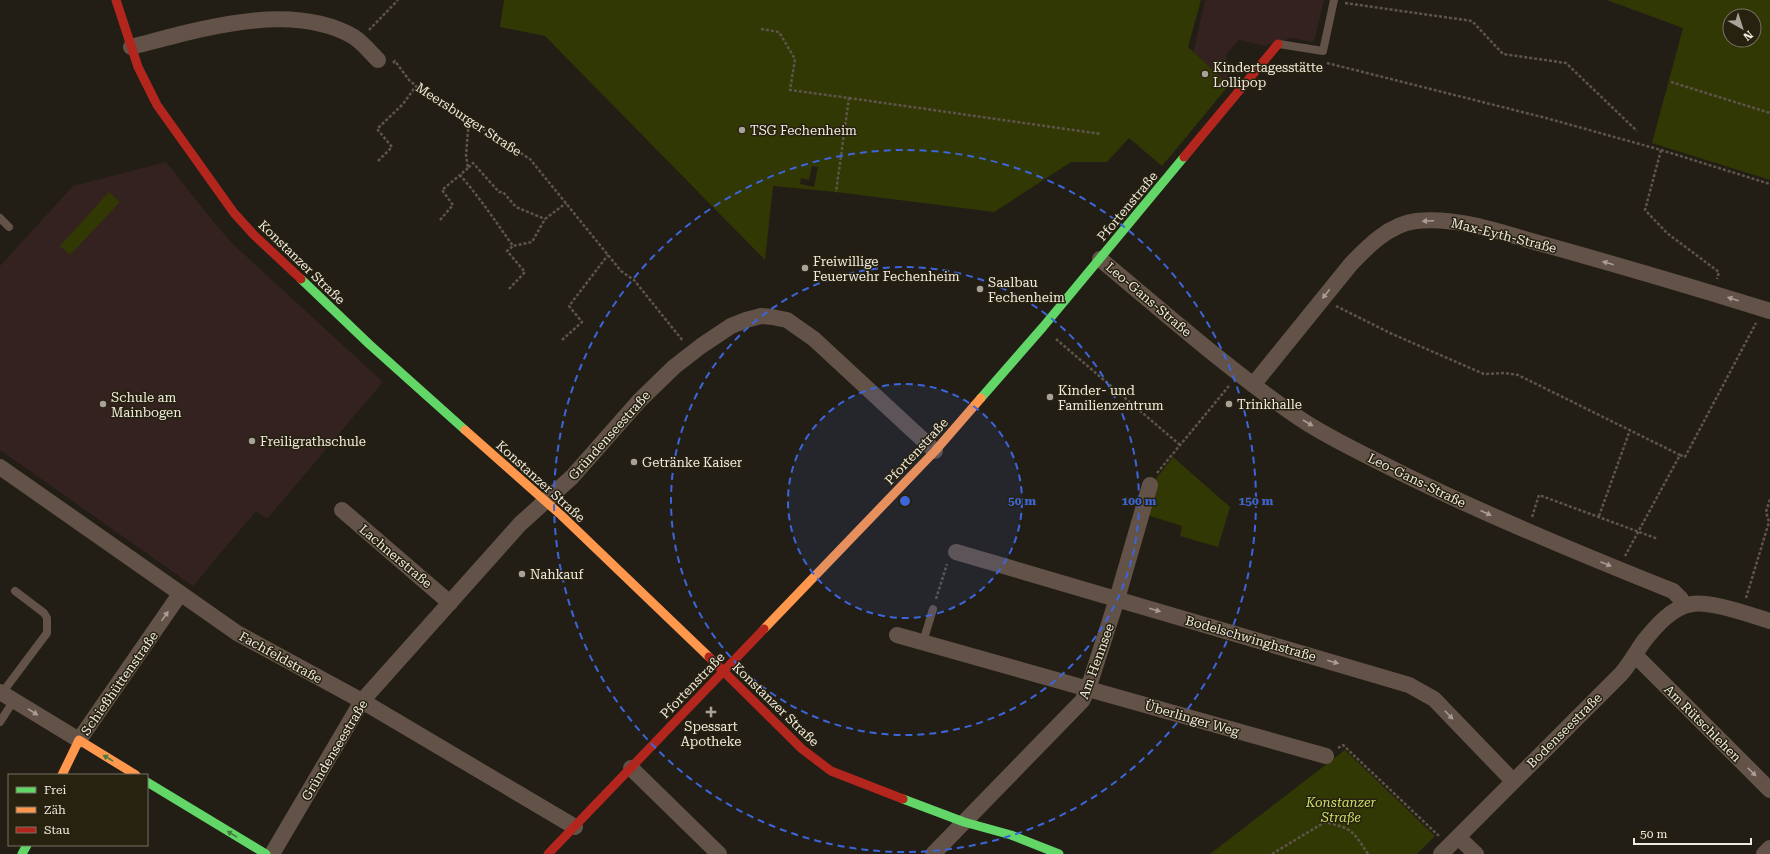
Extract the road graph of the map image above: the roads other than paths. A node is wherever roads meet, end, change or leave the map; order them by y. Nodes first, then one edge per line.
1 (116, 0) edge
2 (1334, 1) edge
3 (1278, 44) joint
4 (131, 48) junction
5 (383, 63) road end
6 (0, 218) edge
7 (9, 227) dead end
8 (1100, 259) junction
9 (1767, 310) edge
10 (1253, 385) junction
11 (935, 451) junction
12 (0, 467) edge
13 (1150, 485) road end
14 (546, 502) junction
15 (342, 510) dead end
16 (956, 552) road end
17 (15, 591) dead end
18 (180, 594) junction
19 (1117, 599) junction
20 (450, 603) junction
21 (1684, 606) junction
22 (933, 609) road end
23 (1770, 621) edge
24 (897, 635) dead end
25 (923, 642) junction
26 (1635, 655) junction
27 (723, 672) junction
28 (1088, 689) junction
29 (5, 695) edge
30 (362, 701) junction
31 (0, 722) edge
32 (79, 740) junction
33 (1326, 756) road end
34 (631, 768) junction
35 (62, 774) edge
36 (134, 774) edge
37 (1513, 781) junction
38 (148, 783) edge
39 (1770, 790) edge
40 (964, 822) junction
41 (575, 827) junction
42 (1449, 846) edge
43 (1770, 848) edge
44 (266, 854) edge
45 (272, 854) edge
46 (548, 854) edge
47 (719, 854) edge
48 (933, 854) edge
49 (1059, 854) edge
50 (1476, 854) edge
51 (1764, 854) edge

1 - 4 street, Konstanzer Straße
2 - 3 lane
3 - 8 street, Pfortenstraße
4 - 5 street
4 - 14 street, Konstanzer Straße
6 - 7 lane
8 - 10 street, Leo-Gans-Straße
8 - 11 street, Pfortenstraße
9 -> 10 street, Max-Eyth-Straße
10 -> 21 street, Leo-Gans-Straße
11 - 14 street, Gründenseestraße
11 - 27 street, Pfortenstraße
12 - 18 street, Fachfeldstraße
13 - 19 street, Am Hennsee
14 - 20 street, Gründenseestraße
14 - 27 street, Konstanzer Straße
15 - 20 street, Lachnerstraße
16 - 19 street, Bodelschwinghstraße
17 - 29 lane
18 - 30 street, Fachfeldstraße
32 -> 18 street, Schießhüttenstraße
19 - 28 street, Am Hennsee
19 -> 37 street, Bodelschwinghstraße
20 - 30 street, Gründenseestraße
21 - 23 street
21 - 26 street, Bodenseestraße
22 - 25 lane
24 - 25 street, Überlinger Weg
25 - 28 street, Überlinger Weg
26 - 37 street, Bodenseestraße
26 -> 39 street, Am Rütschlehen
27 - 34 street, Pfortenstraße
27 - 40 street, Konstanzer Straße
28 - 33 street, Überlinger Weg
28 - 40 street, Am Hennsee
29 - 31 lane
29 -> 32 street
30 - 41 street, Fachfeldstraße
30 - 45 street, Gründenseestraße
32 - 35 street, Schießhüttenstraße
36 -> 32 street
34 - 41 street, Pfortenstraße
34 - 47 street
37 - 42 street, Bodenseestraße
44 -> 38 street
40 - 48 street, Am Hennsee
40 - 49 street, Konstanzer Straße
41 - 46 street, Pfortenstraße
42 - 50 street
43 - 51 street

